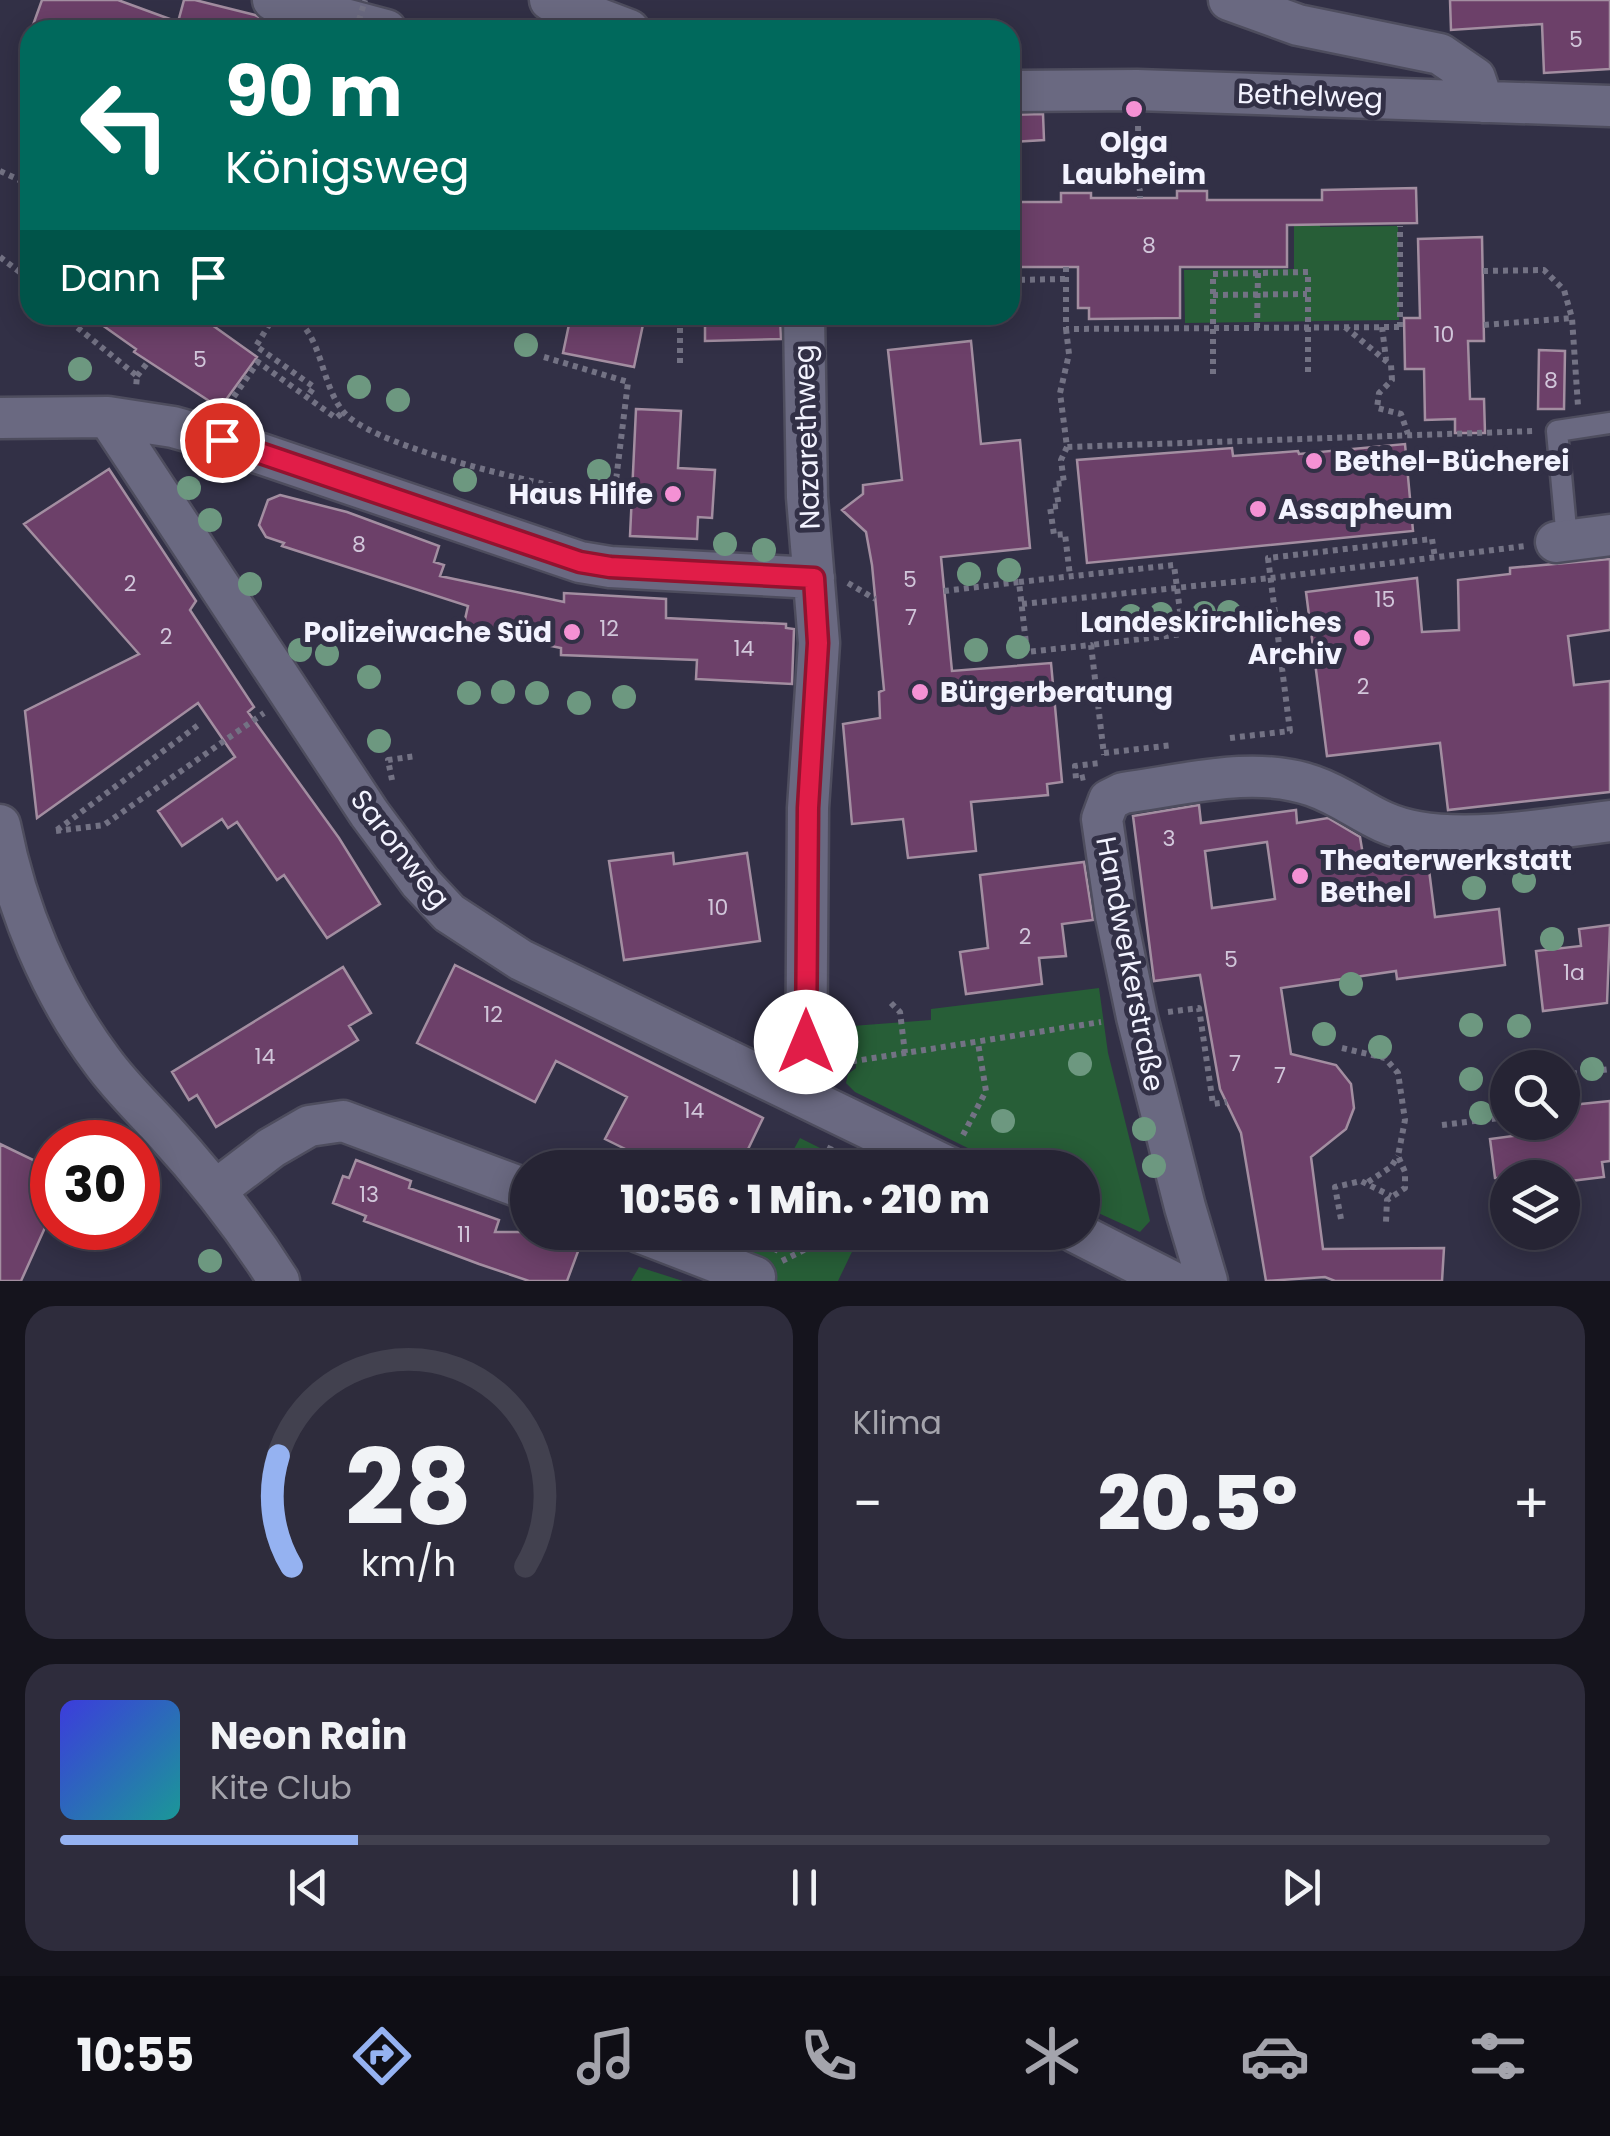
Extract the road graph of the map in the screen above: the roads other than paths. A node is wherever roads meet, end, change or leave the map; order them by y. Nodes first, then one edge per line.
1 (273, 0) edge
2 (550, 0) edge
3 (1229, 0) edge
4 (348, 20) edge
5 (603, 20) edge
6 (1020, 91) edge
7 (1484, 102) junction
8 (1610, 106) edge
9 (804, 325) edge
10 (0, 418) edge
11 (119, 418) junction
12 (1610, 423) edge
13 (1610, 535) edge
14 (1562, 541) joint
15 (814, 578) junction
16 (1610, 821) edge
17 (0, 824) edge
18 (7, 884) edge
19 (806, 1083) junction
20 (947, 1150) edge
21 (510, 1183) edge
22 (216, 1190) junction
23 (1100, 1245) edge
24 (685, 1250) edge
25 (759, 1279) edge
26 (279, 1281) edge
27 (1171, 1281) edge
28 (1207, 1281) edge

1 - 4 street
2 - 5 street
3 - 7 street
6 - 7 street, Bethelweg
7 - 8 street, Bethelweg
9 - 15 street, Nazarethweg
10 - 11 street
11 - 15 street
11 - 19 street, Saronweg
12 - 14 lane
13 - 14 street
15 - 19 street, Nazarethweg
16 - 28 street, Handwerkerstraße
17 - 18 street
18 - 22 street
19 - 20 street, Saronweg
21 - 22 street
22 - 26 street
23 - 27 street
24 - 25 street

